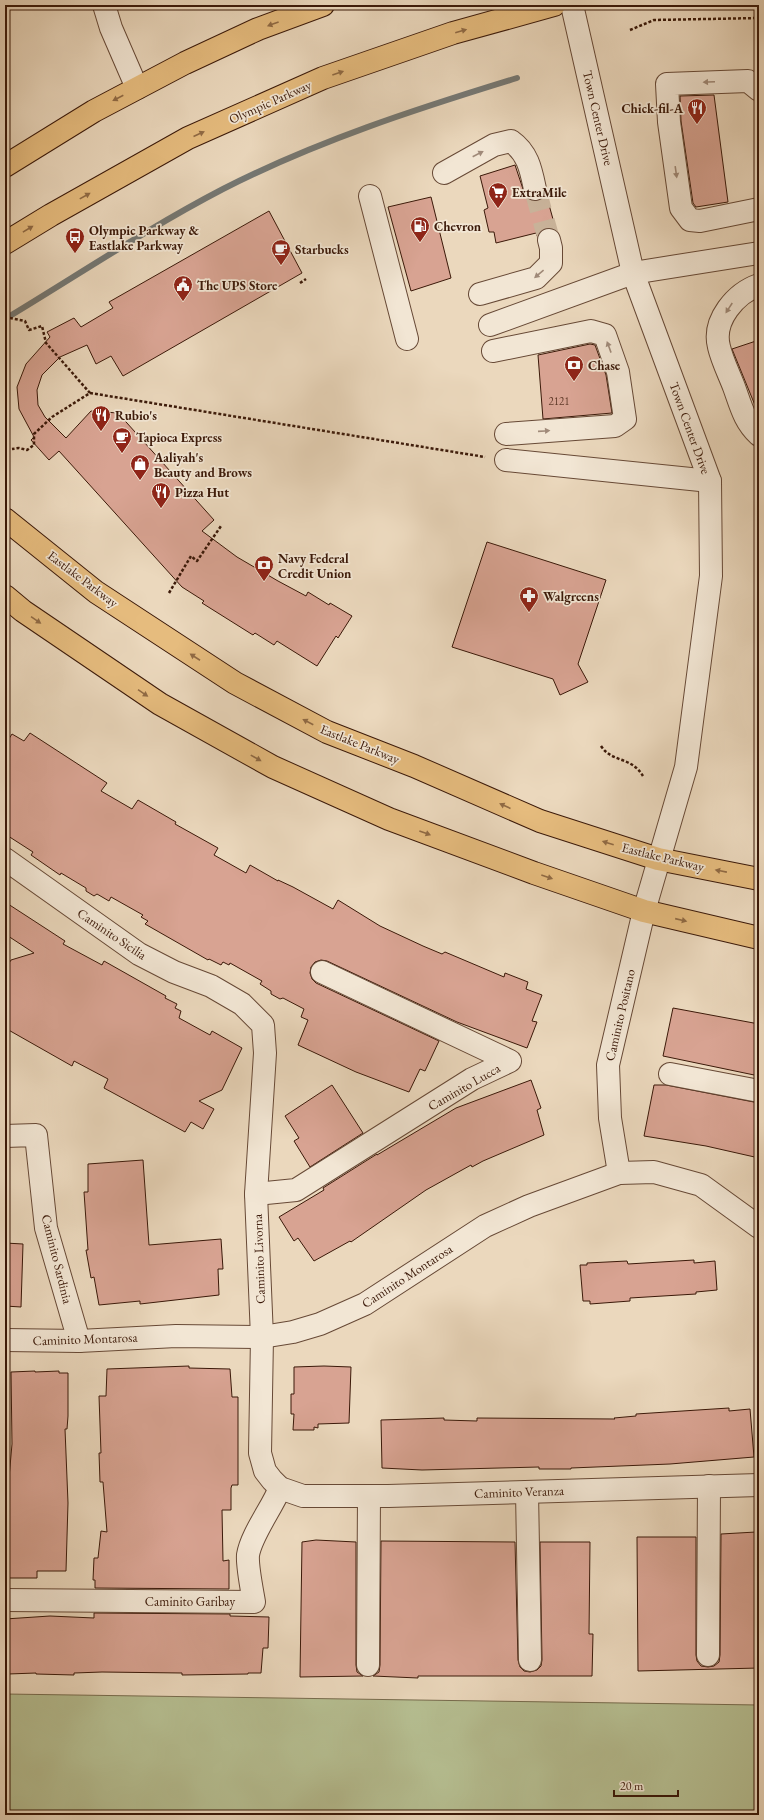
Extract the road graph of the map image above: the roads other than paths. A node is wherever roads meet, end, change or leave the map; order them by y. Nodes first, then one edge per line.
1 (104, 5) edge
2 (323, 5) edge
3 (554, 5) edge
4 (572, 5) edge
5 (138, 88) junction
6 (759, 90) edge
7 (5, 166) edge
8 (444, 173) dead end
9 (535, 189) tunnel mouth
10 (370, 196) dead end
11 (759, 209) edge
12 (549, 240) tunnel mouth
13 (5, 242) edge
14 (759, 253) edge
15 (633, 273) junction
16 (759, 285) edge
17 (480, 294) dead end
18 (490, 326) dead end
19 (407, 339) dead end
20 (494, 351) dead end
21 (506, 434) dead end
22 (759, 435) edge
23 (498, 459) road end
24 (710, 482) junction
25 (5, 519) edge
26 (5, 596) edge
27 (5, 859) edge
28 (658, 859) junction
29 (759, 879) edge
30 (644, 910) junction
31 (759, 938) edge
32 (322, 972) dead end
33 (263, 1026) joint
34 (670, 1074) dead end
35 (759, 1091) edge
36 (5, 1136) edge
37 (619, 1173) junction
38 (256, 1194) junction
39 (759, 1227) edge
40 (262, 1337) junction
41 (5, 1340) edge
42 (79, 1341) junction
43 (759, 1485) edge
44 (709, 1486) junction
45 (280, 1488) junction
46 (527, 1492) junction
47 (369, 1496) junction
48 (5, 1600) edge
49 (708, 1655) dead end
50 (530, 1660) dead end
51 (368, 1665) dead end

1 - 5 street
2 -> 5 main road
13 -> 3 main road, Olympic Parkway
4 - 15 street, Town Center Drive
5 -> 7 main road
6 -> 11 street
8 -> 9 street
10 - 19 street
12 -> 17 street
14 - 15 street
15 - 18 street
15 - 24 street, Town Center Drive
16 -> 22 street
21 -> 20 street
23 - 24 street
24 - 28 street, Town Center Drive
28 -> 25 main road, Eastlake Parkway
26 -> 30 main road
27 - 33 street, Caminito Sicilia
29 -> 28 main road, Eastlake Parkway
28 - 30 street, Caminito Positano
30 -> 31 main road
30 - 37 street, Caminito Positano
32 - 38 street, Caminito Lucca
33 - 38 street, Caminito Livorna
34 - 35 street
36 - 42 street, Caminito Sardinia
37 - 39 street, Caminito Montarosa
37 - 40 street, Caminito Montarosa
38 - 40 street, Caminito Livorna
40 - 42 street, Caminito Montarosa
40 - 45 street, Caminito Livorna
41 - 42 street, Caminito Montarosa
43 - 44 street, Caminito Veranza
44 - 46 street, Caminito Veranza
44 - 49 street
45 - 47 street, Caminito Veranza
45 - 48 street, Caminito Garibay
46 - 47 street, Caminito Veranza
46 - 50 street
47 - 51 street

